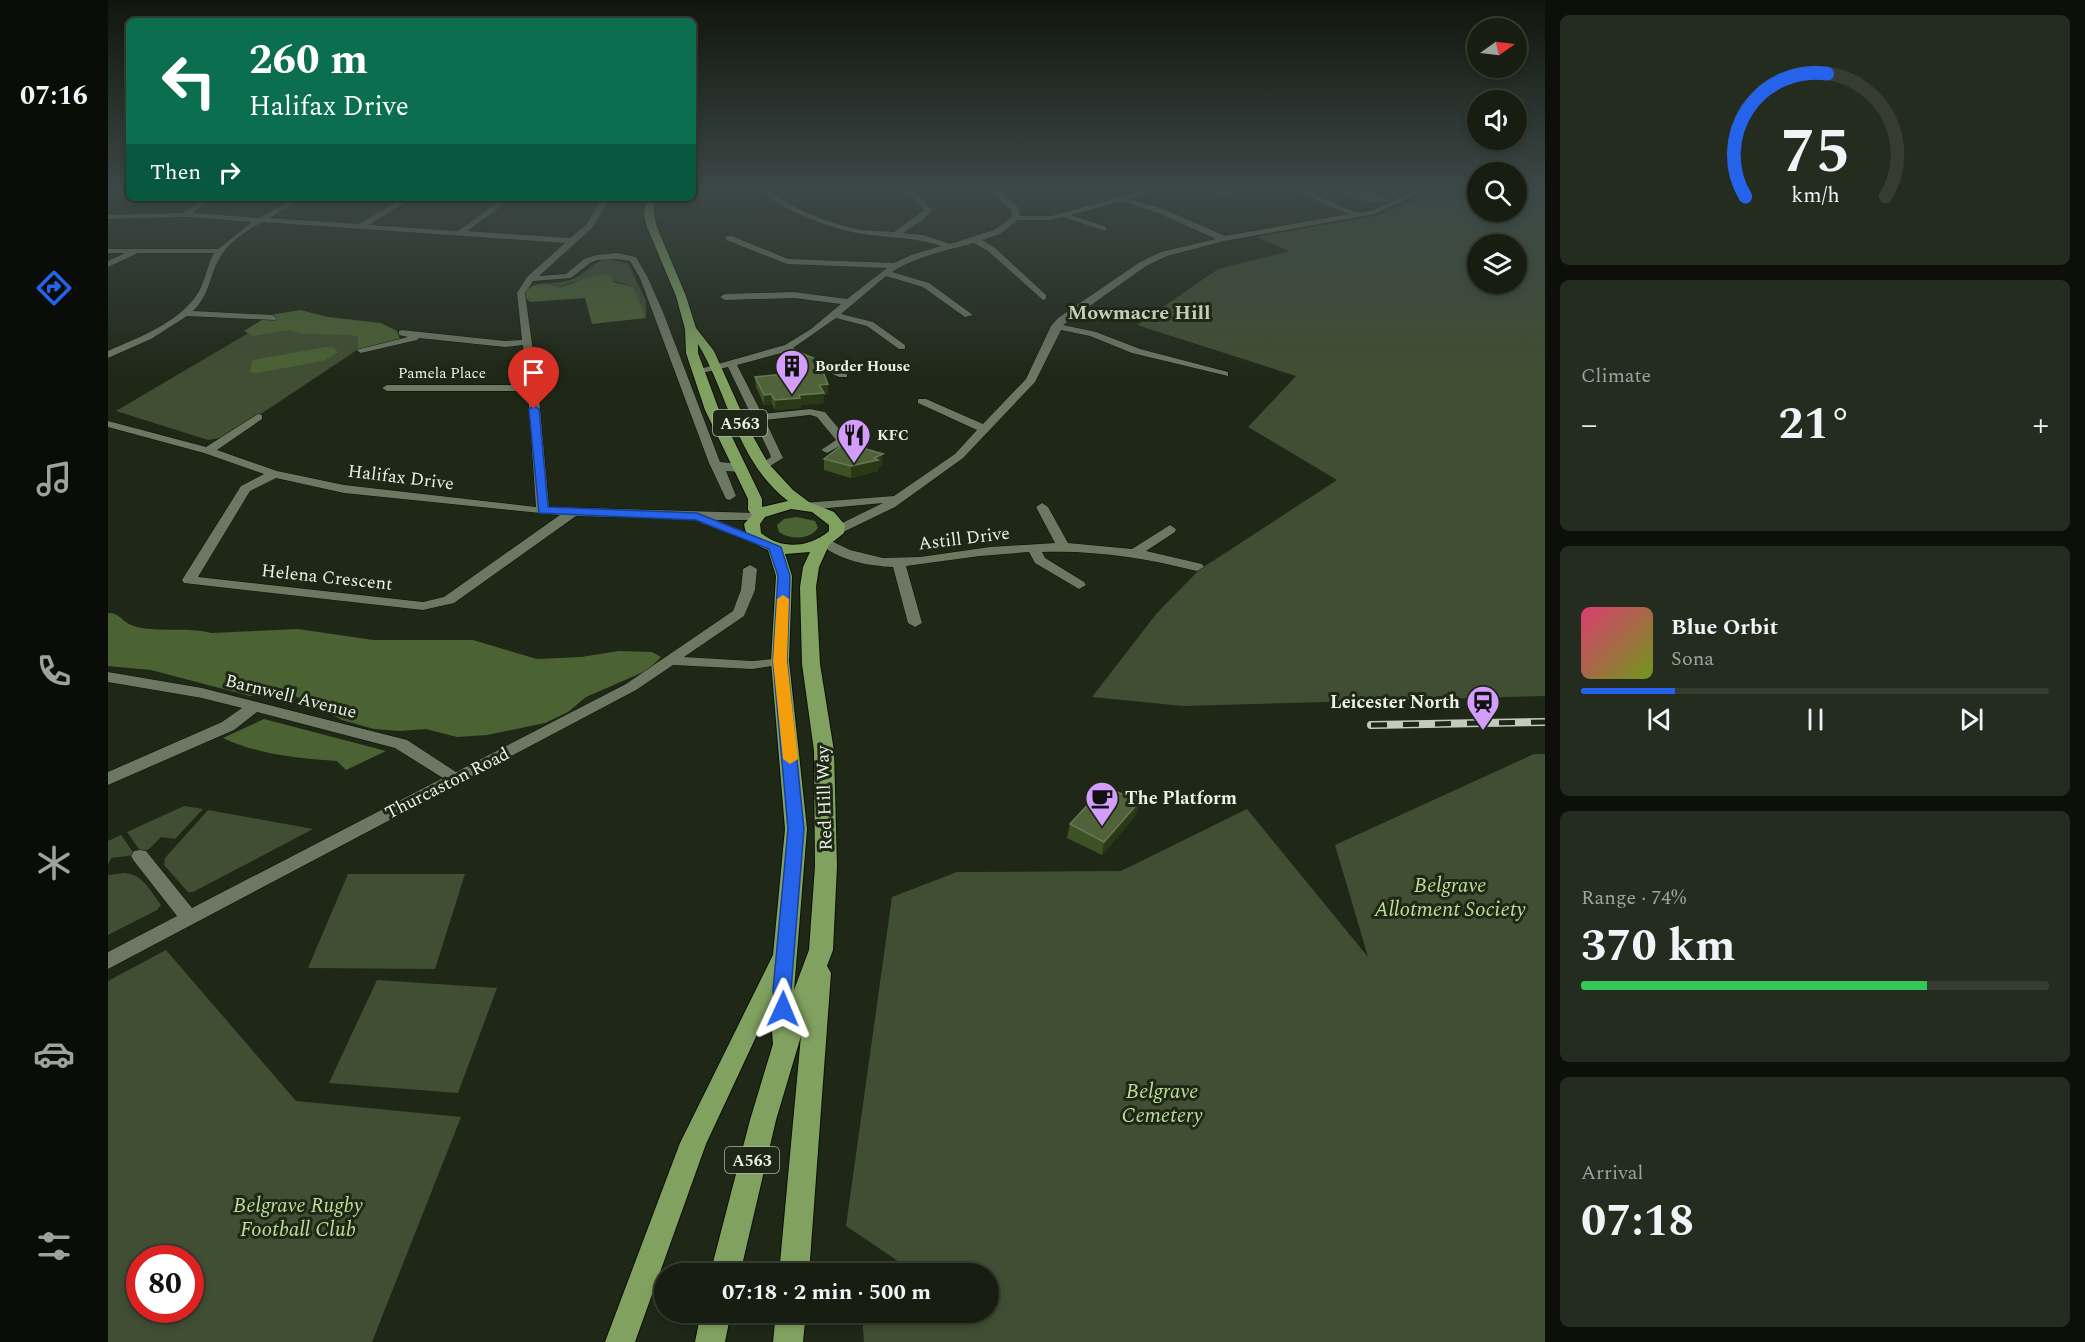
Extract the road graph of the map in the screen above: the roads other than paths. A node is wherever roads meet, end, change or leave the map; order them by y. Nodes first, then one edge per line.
1 (219, 251) edge
2 (135, 252) edge
3 (562, 252) edge
4 (662, 252) edge
5 (764, 252) edge
6 (927, 252) edge
7 (994, 252) edge
8 (1173, 252) edge
9 (108, 264) edge
10 (894, 266) junction
11 (885, 273) junction
12 (530, 279) junction
13 (725, 297) dead end
14 (1043, 297) dead end
15 (848, 302) junction
16 (968, 312) dead end
17 (184, 313) junction
18 (834, 315) junction
19 (272, 318) dead end
20 (1056, 326) junction
21 (691, 329) junction
22 (402, 333) dead end
23 (422, 336) junction
24 (527, 342) junction
25 (902, 347) dead end
26 (784, 348) junction
27 (361, 350) dead end
28 (108, 355) edge
29 (731, 363) junction
30 (715, 367) junction
31 (698, 371) junction
32 (843, 375) dead end
33 (1224, 375) dead end
34 (387, 388) dead end
35 (533, 388) junction
36 (922, 401) dead end
37 (258, 417) dead end
38 (758, 418) junction
39 (108, 424) edge
40 (986, 430) junction
41 (827, 450) dead end
42 (208, 451) junction
43 (719, 467) junction
44 (762, 467) junction
45 (741, 468) junction
46 (274, 474) junction
47 (730, 496) dead end
48 (898, 498) junction
49 (805, 506) junction
50 (1042, 507) dead end
51 (543, 511) junction
52 (573, 512) junction
53 (759, 516) junction
54 (697, 517) junction
55 (1170, 529) dead end
56 (830, 538) junction
57 (757, 539) junction
58 (775, 547) junction
59 (1064, 547) junction
60 (1034, 549) junction
61 (1136, 552) junction
62 (899, 565) junction
63 (1197, 567) dead end
64 (750, 569) dead end
65 (1079, 585) dead end
66 (915, 623) dead end
67 (673, 661) junction
68 (780, 661) junction
69 (108, 677) edge
70 (254, 707) junction
71 (454, 778) junction
72 (108, 779) edge
73 (140, 856) dead end
74 (189, 918) junction
75 (787, 948) junction
76 (821, 950) junction
77 (108, 961) edge
78 (784, 1049) junction
79 (728, 1263) edge
80 (795, 1263) edge
81 (714, 1323) edge
82 (790, 1323) edge
83 (620, 1342) edge
84 (710, 1342) edge
85 (788, 1342) edge

1 - 17 street
2 - 9 street
3 - 12 street
4 - 21 highway, A563
5 - 10 street
6 - 10 street
7 - 14 street
8 - 20 street
10 - 11 street
11 - 15 street
11 - 16 street
12 - 24 street
12 - 43 street
13 - 15 street
15 - 18 street
17 - 19 street
17 - 28 street
18 - 25 street
18 - 26 street
20 - 33 street
20 - 40 street
21 - 30 highway, A563
21 - 31 highway, A563
22 - 23 street
23 - 24 street
23 - 27 street
24 - 35 street
26 - 29 street
26 - 32 street
29 - 30 street
29 - 38 street
30 - 31 street
30 - 44 highway, A563
31 - 45 highway, A563
34 - 35 street, Pamela Place
35 - 51 street
36 - 40 street
37 - 42 street
38 - 41 street
38 - 44 street
39 - 42 street, Halifax Drive
40 - 48 street
42 - 46 street, Halifax Drive
43 - 45 street
43 - 47 street
44 - 49 highway, A563
45 - 53 highway, A563
46 - 51 street, Halifax Drive
46 - 52 street, Helena Crescent
48 - 49 street
48 - 56 street
49 - 53 highway
49 - 56 highway
50 - 59 street
51 - 52 street, Halifax Drive
52 - 54 street, Halifax Drive
53 - 54 street, Halifax Drive
53 - 57 highway
54 - 57 street, Halifax Drive
55 - 61 street
56 - 58 highway
56 - 62 street, Astill Drive
56 - 76 highway, Red Hill Way / A563
57 - 58 highway
58 - 68 highway, Red Hill Way / A563
59 - 60 street, Astill Drive
59 - 61 street, Astill Drive
60 - 62 street, Astill Drive
60 - 65 street, Astill Drive
61 - 63 street, Astill Drive
62 - 66 street, Astill Drive
64 - 67 street, Thurcaston Road
67 - 68 street
67 - 71 street, Thurcaston Road
68 - 75 highway, Red Hill Way / A563
69 - 70 street, Barnwell Avenue
70 - 71 street, Barnwell Avenue
70 - 72 street
71 - 74 street, Thurcaston Road
73 - 74 street
74 - 77 street, Thurcaston Road
75 - 78 highway, Red Hill Way / A563
75 - 83 highway
76 - 78 highway, Red Hill Way / A563
76 - 80 highway
78 - 79 highway, Red Hill Way / A563
81 - 84 highway
82 - 85 highway

